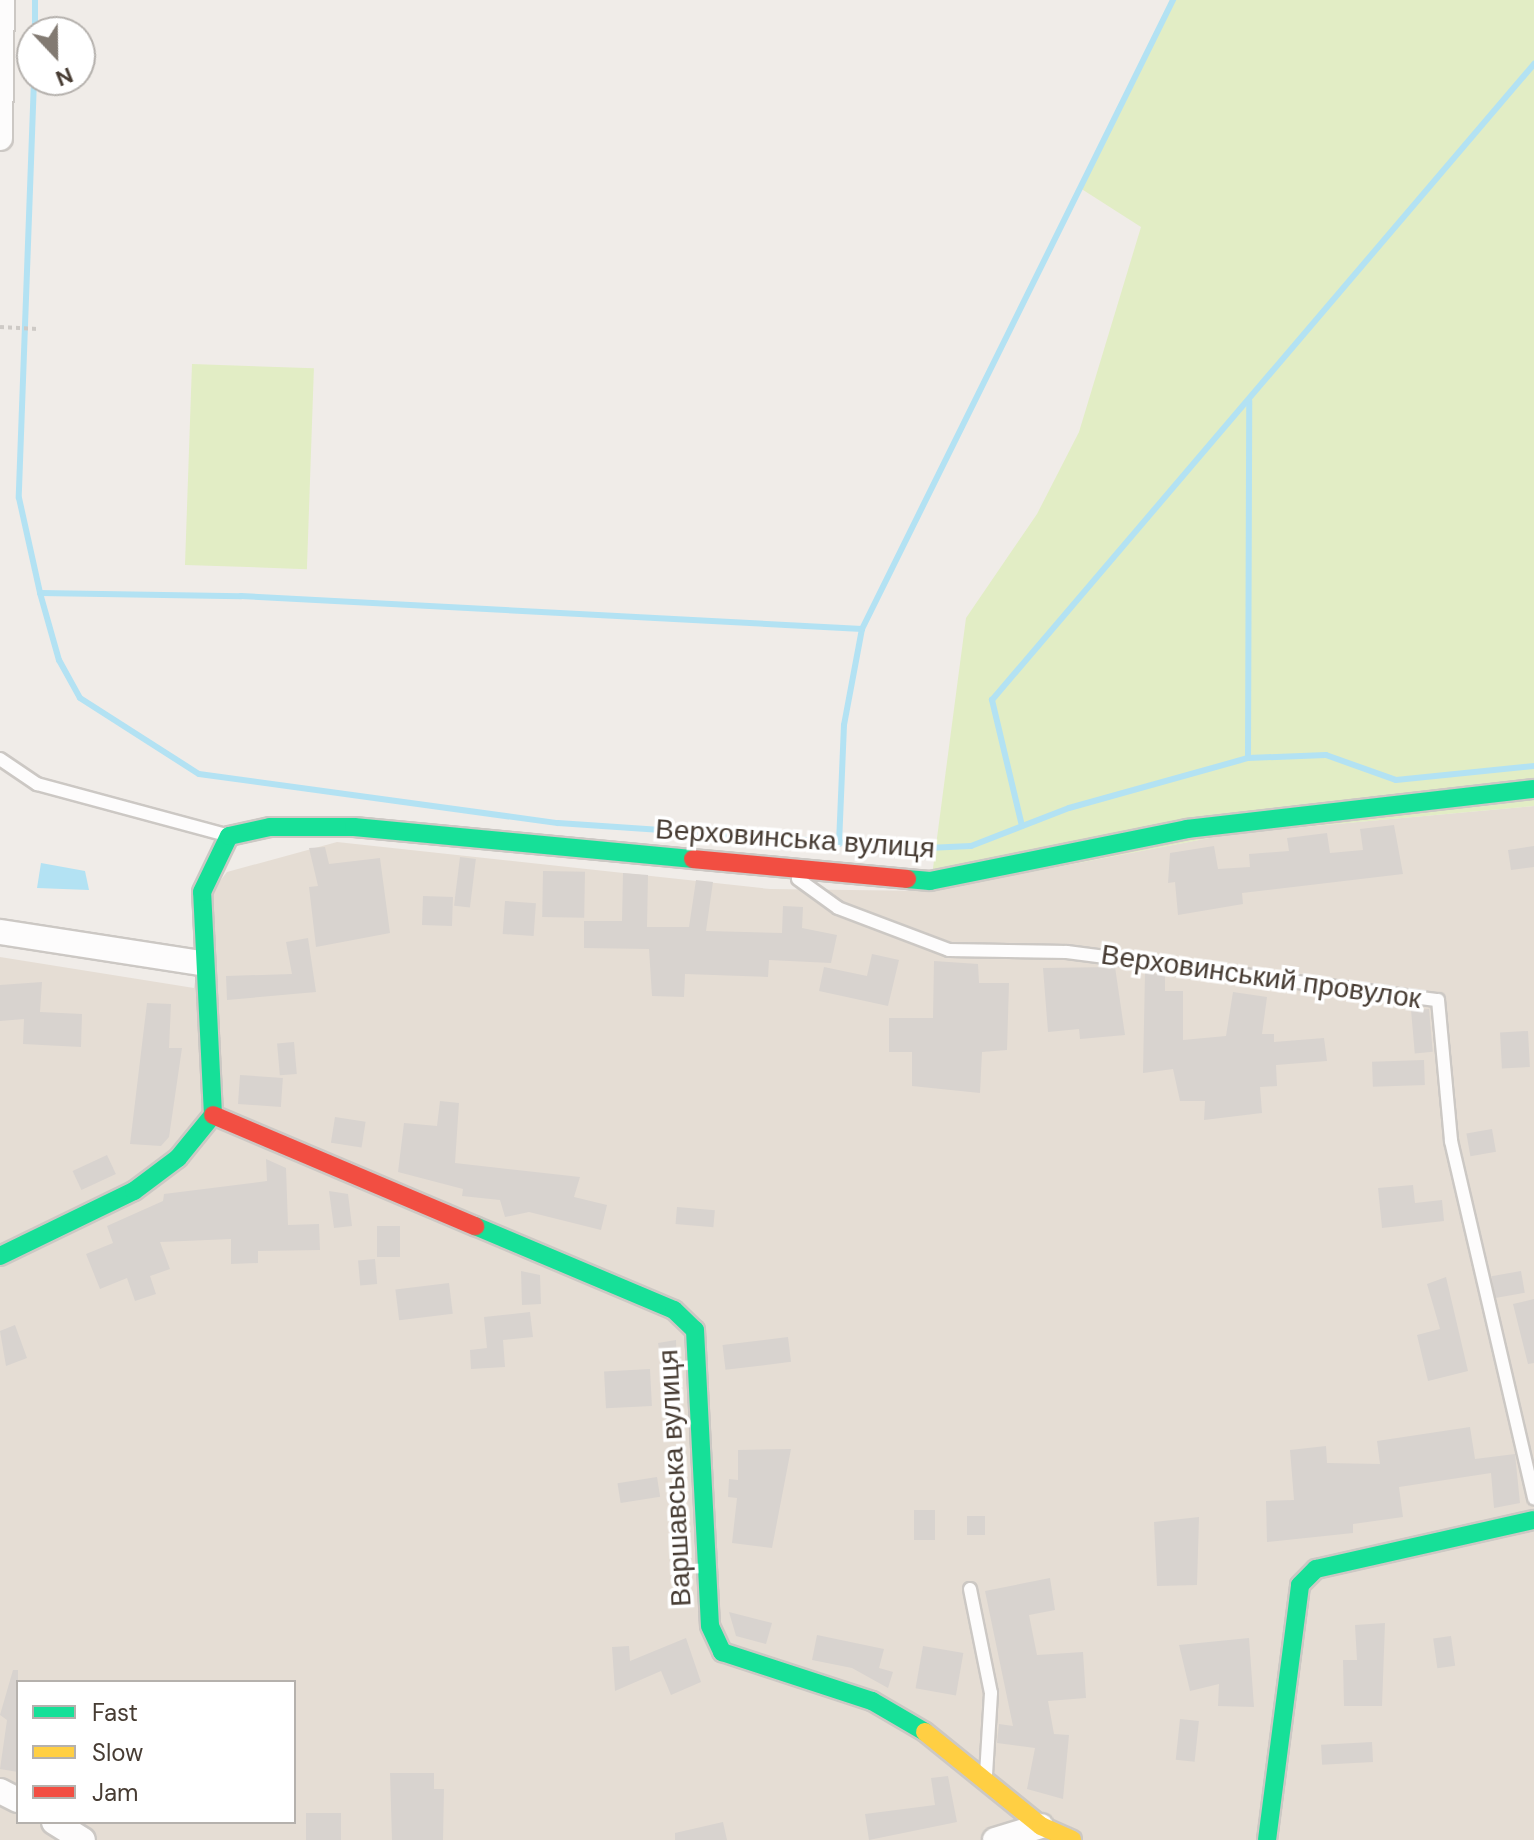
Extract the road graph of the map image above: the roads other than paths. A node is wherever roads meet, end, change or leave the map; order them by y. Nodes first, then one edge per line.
1 (2, 0) edge
2 (0, 138) edge
3 (0, 759) edge
4 (1534, 789) edge
5 (229, 836) junction
6 (787, 871) junction
7 (4, 935) edge
8 (201, 963) junction
9 (213, 1115) junction
10 (0, 1256) edge
11 (1534, 1498) edge
12 (1534, 1520) edge
13 (970, 1589) dead end
14 (986, 1777) junction
15 (57, 1824) edge
16 (1041, 1826) junction
17 (83, 1840) edge
18 (995, 1840) edge
19 (1072, 1840) edge
20 (1267, 1840) edge

1 - 2 street
3 - 5 lane
4 - 6 street, Верховинська вулиця
5 - 6 street, Верховинська вулиця
5 - 8 street
6 - 11 lane, Верховинський провулок
7 - 8 street
8 - 9 street
9 - 10 street
9 - 14 street, Варшавська вулиця
12 - 20 street
13 - 14 lane
14 - 16 street, Варшавська вулиця
15 - 17 street
16 - 18 street
16 - 19 street, Варшавська вулиця

